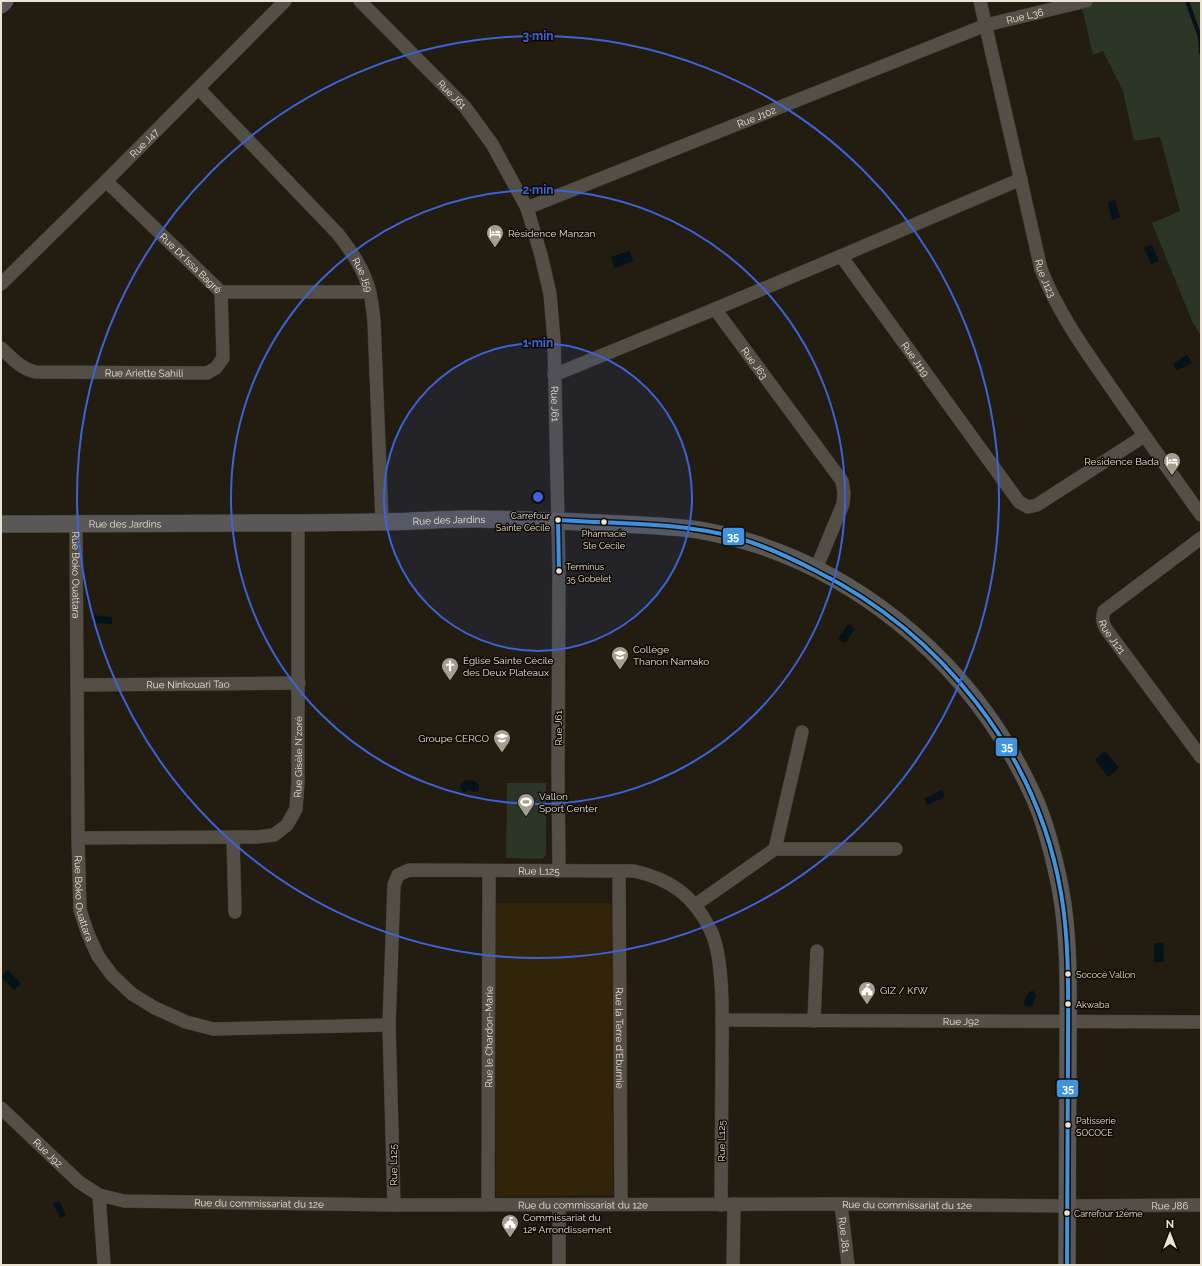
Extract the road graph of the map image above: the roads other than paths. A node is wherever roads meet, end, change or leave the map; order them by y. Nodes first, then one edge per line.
1 (5, 1) edge
2 (285, 1) edge
3 (360, 1) edge
4 (980, 1) edge
5 (1086, 1) edge
6 (1, 5) edge
7 (986, 25) junction
8 (199, 89) junction
9 (1021, 179) junction
10 (106, 181) junction
11 (526, 208) junction
12 (841, 256) junction
13 (1, 284) edge
14 (222, 292) junction
15 (369, 292) junction
16 (715, 309) junction
17 (1, 348) edge
18 (554, 375) junction
19 (1144, 436) junction
20 (1201, 516) edge
21 (558, 520) junction
22 (382, 522) junction
23 (76, 523) junction
24 (298, 523) junction
25 (1, 524) edge
26 (1201, 538) edge
27 (816, 568) junction
28 (298, 683) junction
29 (77, 685) junction
30 (802, 732) dead end
31 (1201, 757) edge
32 (233, 837) junction
33 (78, 838) junction
34 (775, 849) junction
35 (896, 850) dead end
36 (489, 870) junction
37 (559, 871) junction
38 (619, 871) junction
39 (695, 905) junction
40 (235, 912) dead end
41 (817, 951) dead end
42 (722, 1020) junction
43 (814, 1021) junction
44 (1068, 1022) junction
45 (1201, 1022) edge
46 (389, 1025) junction
47 (1, 1108) edge
48 (99, 1195) junction
49 (488, 1204) junction
50 (621, 1204) junction
51 (728, 1204) junction
52 (841, 1204) junction
53 (394, 1205) junction
54 (559, 1205) junction
55 (1201, 1205) edge
56 (1067, 1206) junction
57 (104, 1265) edge
58 (559, 1265) edge
59 (733, 1265) edge
60 (848, 1265) edge
61 (1067, 1265) edge

1 - 6 main road
2 - 8 street, Rue J47
3 - 11 street, Rue J61
4 - 7 street, Rue J123
5 - 7 street, Rue L36
7 - 9 street, Rue J123
7 - 11 street, Rue J102
8 - 10 street, Rue J47
8 - 15 street, Rue J59
9 - 12 street
9 - 19 street, Rue J123
10 - 13 street, Rue J47
10 - 14 street, Rue Dr Issa Bagré
11 - 18 street, Rue J61
12 - 16 street
12 - 19 street, Rue J119
14 - 15 street, Rue Dr Issa Bagré
14 - 17 street, Rue Ariette Sahili
15 - 22 street, Rue J59
16 - 18 street
16 - 27 street, Rue J63
18 - 21 street, Rue J61
19 - 20 street, Rue J123
21 - 22 main road, Rue des Jardins
21 - 27 main road, Rue des Jardins
21 - 37 street, Rue J61
22 - 24 main road, Rue des Jardins
23 - 24 main road, Rue des Jardins
23 - 25 main road, Rue des Jardins
23 - 29 street, Rue Boko Ouattara
24 - 28 street, Rue Gisèle N'zoré
26 - 31 street, Rue J121
27 - 44 main road, Rue des Jardins
28 - 29 street, Rue Ninkouari Tao
28 - 32 street, Rue Gisèle N'zoré
29 - 33 street, Rue Boko Ouattara
30 - 34 street
32 - 33 street, Rue Gisèle N'zoré
32 - 40 street
33 - 46 street, Rue Boko Ouattara
34 - 35 street
34 - 39 street
36 - 37 street, Rue L125
36 - 46 street, Rue L125
36 - 49 street, Rue le Chardon-Marie
37 - 38 street, Rue L125
38 - 39 street, Rue L125
38 - 50 street, Rue la Terre d'Eburnie
39 - 42 street, Rue L125
41 - 43 street
42 - 43 street, Rue J92
42 - 51 street, Rue L125
43 - 44 street, Rue J92
44 - 45 street, Rue J92
44 - 56 main road, Rue des Jardins
46 - 53 street, Rue L125
47 - 48 street, Rue J92
48 - 53 street, Rue du commissariat du 12e
48 - 57 street
49 - 53 street, Rue du commissariat du 12e
49 - 54 street, Rue du commissariat du 12e
50 - 51 street, Rue du commissariat du 12e
50 - 54 street, Rue du commissariat du 12e
51 - 52 street, Rue du commissariat du 12e
51 - 59 street, Rue L125
52 - 56 street, Rue du commissariat du 12e
52 - 60 street, Rue J81
54 - 58 street
55 - 56 street, Rue J86
56 - 61 main road, Rue des Jardins

